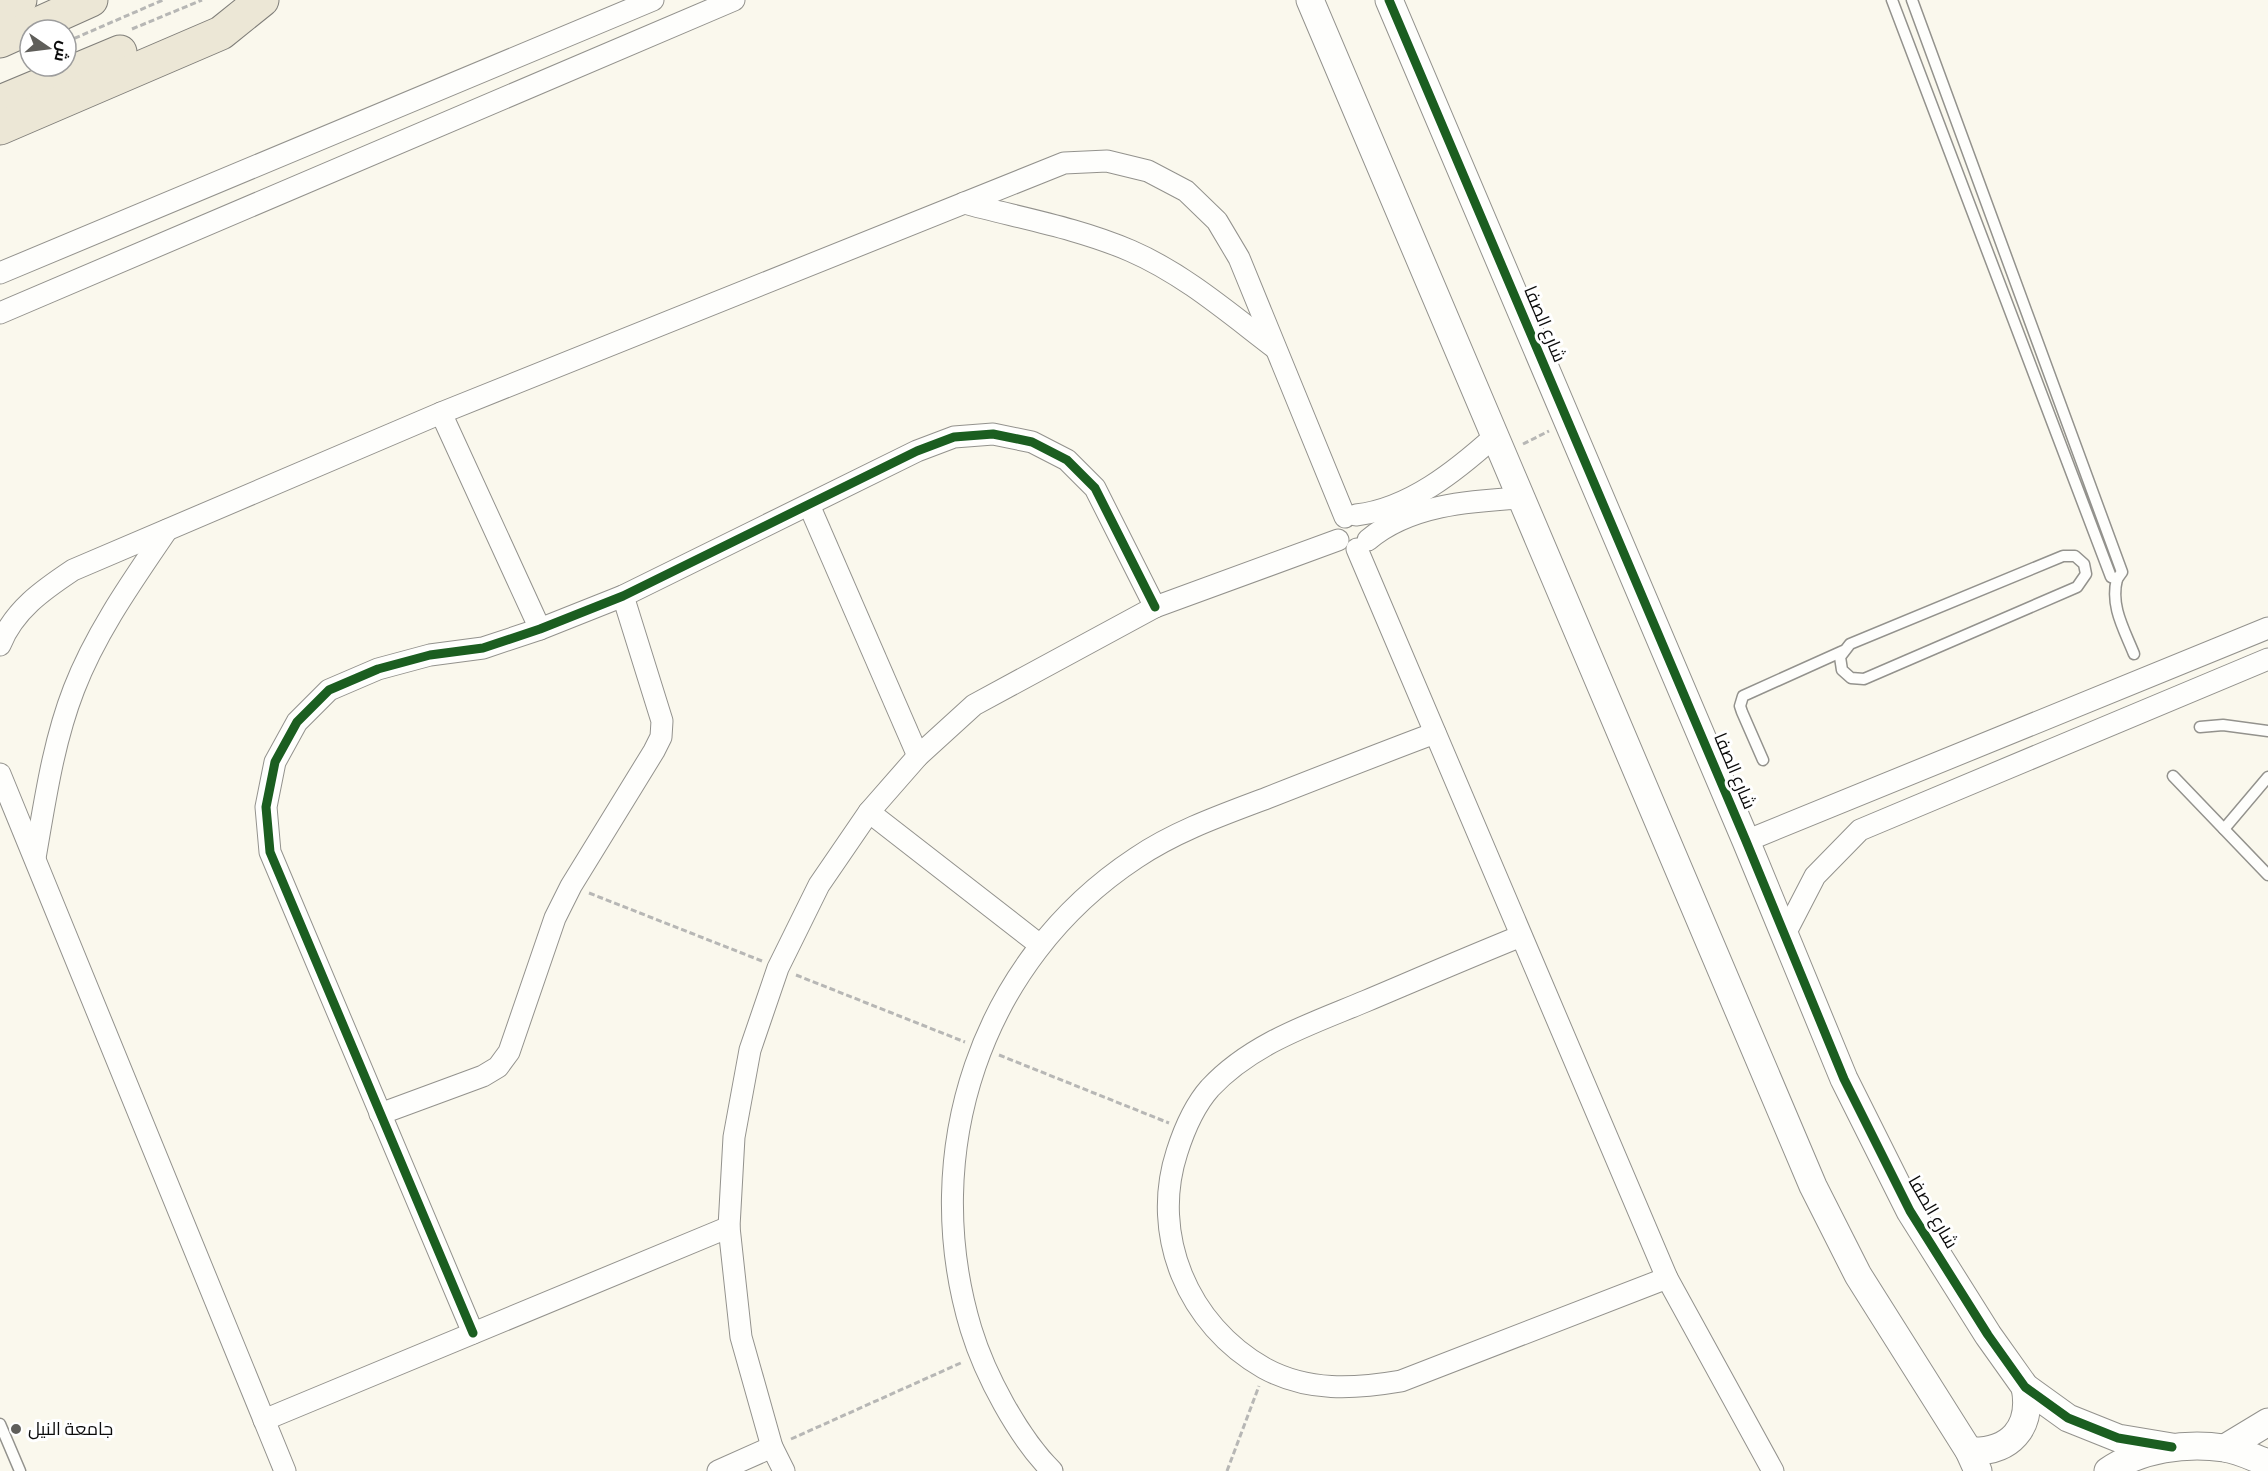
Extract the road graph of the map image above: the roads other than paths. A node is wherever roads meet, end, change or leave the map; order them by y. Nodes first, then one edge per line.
1 (20, 0) edge
2 (91, 0) edge
3 (247, 0) edge
4 (261, 0) edge
5 (653, 0) edge
6 (734, 0) edge
7 (1310, 0) edge
8 (1389, 0) edge
9 (1892, 0) edge
10 (1912, 0) edge
11 (0, 8) edge
12 (0, 41) edge
13 (0, 102) edge
14 (0, 128) edge
15 (964, 203) junction
16 (0, 273) edge
17 (0, 313) edge
18 (2037, 339) junction
19 (2023, 344) junction
20 (1276, 349) junction
21 (441, 413) junction
22 (1499, 445) junction
23 (1521, 498) junction
24 (2096, 501) junction
25 (809, 505) junction
26 (2084, 506) junction
27 (1350, 516) junction
28 (167, 530) junction
29 (1354, 543) junction
30 (2103, 555) junction
31 (2084, 564) junction
32 (2117, 579) junction
33 (623, 596) junction
34 (1155, 607) junction
35 (540, 629) junction
36 (2260, 632) edge
37 (0, 645) edge
38 (1843, 651) junction
39 (2134, 654) dead end
40 (2265, 660) edge
41 (2200, 727) dead end
42 (2268, 731) edge
43 (1435, 733) junction
44 (2004, 736) junction
45 (918, 756) junction
46 (1764, 760) dead end
47 (2017, 764) junction
48 (0, 774) edge
49 (2174, 776) dead end
50 (2268, 777) edge
51 (2264, 789) edge
52 (869, 812) junction
53 (2224, 829) junction
54 (1746, 841) junction
55 (35, 859) junction
56 (2268, 875) edge
57 (1785, 934) junction
58 (1521, 936) junction
59 (1040, 945) junction
60 (380, 1114) junction
61 (729, 1227) junction
62 (1667, 1278) junction
63 (473, 1333) junction
64 (2025, 1387) junction
65 (264, 1420) junction
66 (2268, 1422) edge
67 (0, 1424) edge
68 (3, 1440) edge
69 (772, 1447) junction
70 (2172, 1447) junction
71 (2225, 1448) junction
72 (1973, 1461) edge
73 (2268, 1463) edge
74 (20, 1471) edge
75 (285, 1471) edge
76 (717, 1471) edge
77 (784, 1471) edge
78 (1052, 1471) edge
79 (1773, 1471) edge
80 (2108, 1471) edge

1 - 11 main road
2 - 12 main road
3 - 13 main road
4 - 14 main road
5 - 16 street
6 - 17 street
7 - 22 street
8 - 54 street, شارع الصفا
9 - 19 lane
10 - 18 lane
15 - 20 street
15 - 20 street
15 - 21 street
18 - 19 lane
18 - 24 lane
19 - 26 lane
20 - 27 street
21 - 28 street
21 - 35 street
22 - 23 street
22 - 27 street
23 - 29 street
23 - 72 street
24 - 26 lane
24 - 32 lane
25 - 33 street
25 - 34 street
25 - 45 street
26 - 30 lane
27 - 29 street
27 - 29 street
28 - 37 street
28 - 55 street
29 - 34 street
29 - 43 street
30 - 31 lane
30 - 32 lane
31 - 38 lane
31 - 38 lane
32 - 39 lane
33 - 35 street
33 - 60 street
34 - 45 street
35 - 60 street
36 - 40 street
36 - 44 street
38 - 46 lane
40 - 47 street
41 - 42 lane
43 - 58 street
43 - 59 street
44 - 47 street
44 - 54 street
45 - 52 street
47 - 57 street
48 - 55 street
49 - 53 lane
50 - 51 lane
51 - 53 lane
52 - 59 street
52 - 61 street
53 - 56 lane
54 - 57 street, شارع الصفا
55 - 65 street
57 - 64 street, شارع الصفا
58 - 62 street
58 - 62 street
59 - 78 street
60 - 63 street
61 - 63 street
61 - 69 street
62 - 79 street
63 - 65 street
64 - 70 street, شارع الصفا
64 - 72 street
65 - 75 street
66 - 71 street
67 - 68 lane
68 - 74 lane
69 - 76 street
69 - 77 street
70 - 71 street
70 - 80 street
71 - 73 street

